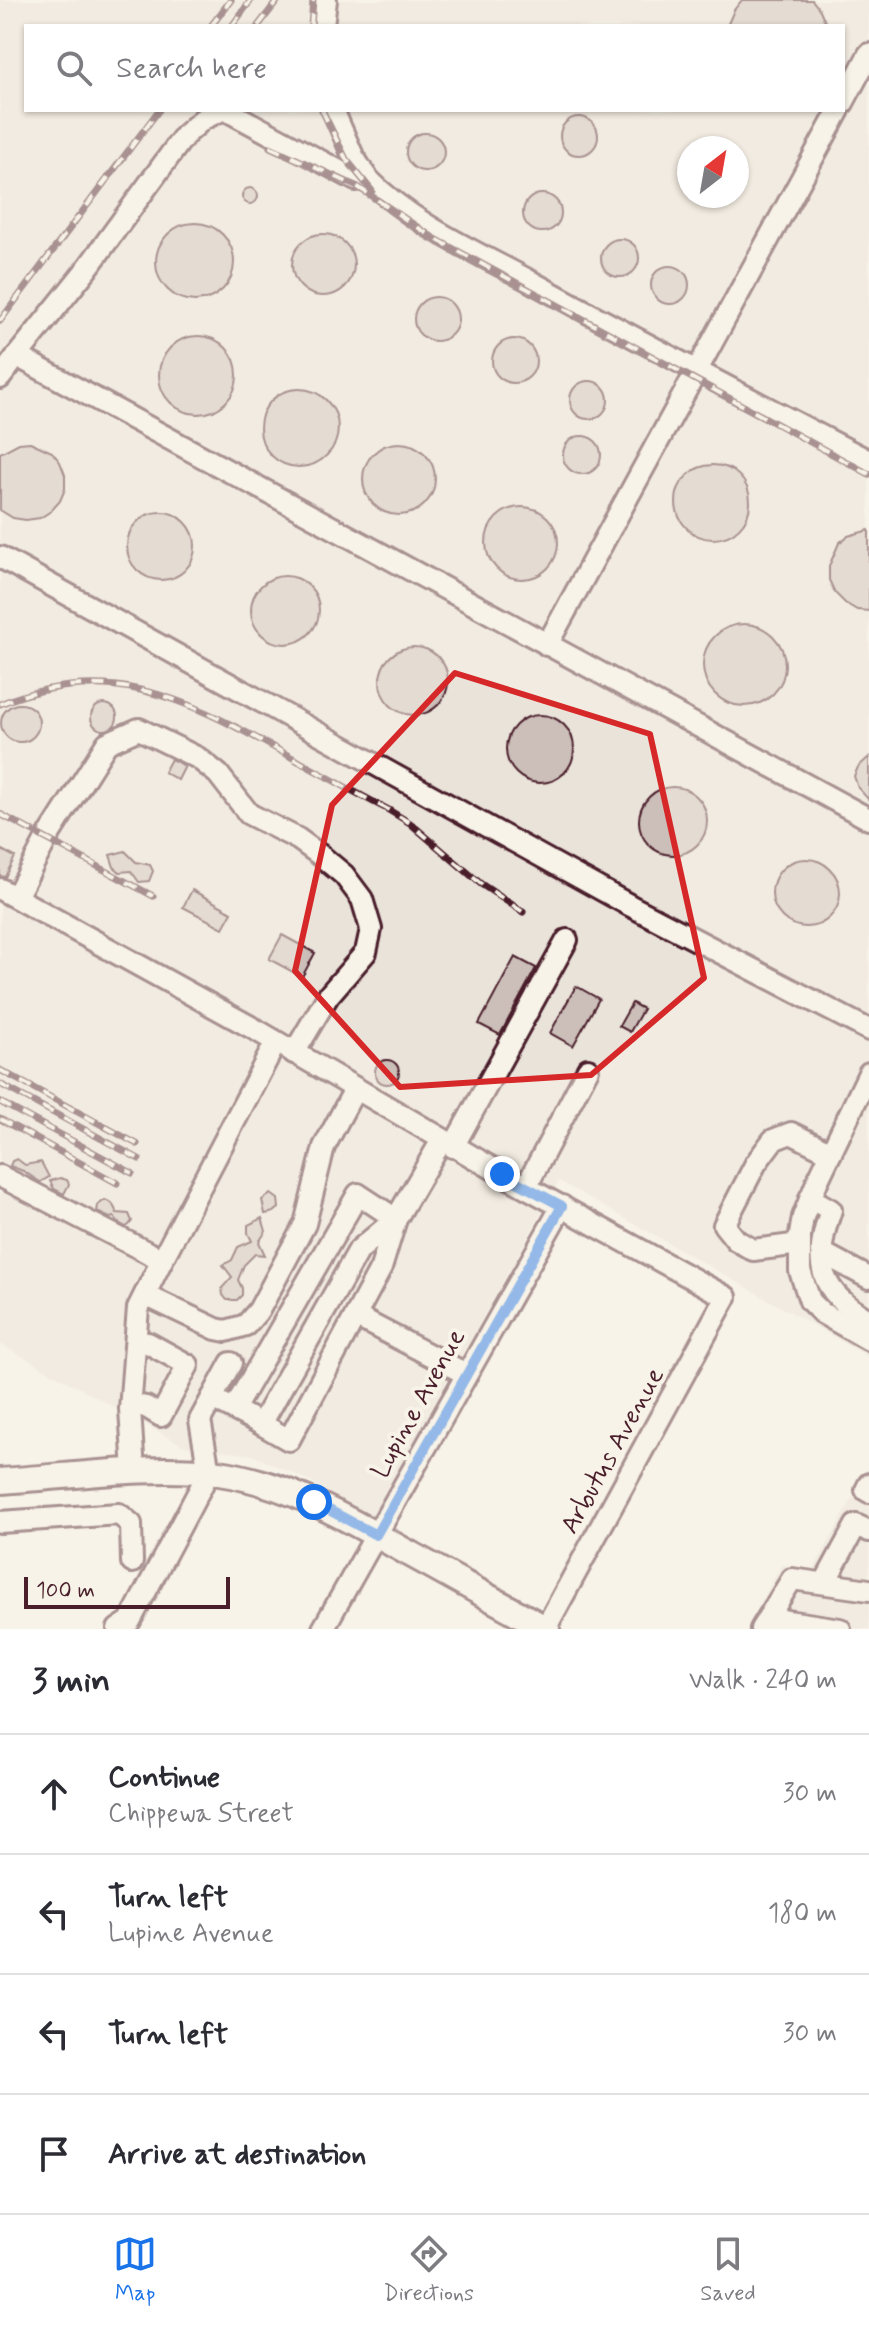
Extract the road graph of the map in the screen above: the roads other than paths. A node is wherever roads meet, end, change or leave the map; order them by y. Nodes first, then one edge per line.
1 (326, 0) edge
2 (323, 24) edge
3 (869, 54) edge
4 (845, 99) edge
5 (219, 112) edge
6 (228, 112) edge
7 (334, 112) edge
8 (838, 112) edge
9 (367, 178) junction
10 (17, 356) junction
11 (698, 371) junction
12 (0, 378) edge
13 (869, 461) edge
14 (0, 557) edge
15 (547, 645) junction
16 (869, 819) edge
17 (8, 893) edge
18 (567, 940) dead end
19 (869, 1030) edge
20 (285, 1048) junction
21 (588, 1069) dead end
22 (869, 1073) edge
23 (355, 1089) junction
24 (448, 1144) junction
25 (831, 1153) junction
26 (0, 1176) edge
27 (526, 1187) junction
28 (810, 1198) junction
29 (562, 1206) junction
30 (396, 1219) junction
31 (800, 1244) junction
32 (821, 1252) junction
33 (162, 1260) junction
34 (869, 1278) edge
35 (145, 1295) junction
36 (357, 1317) junction
37 (869, 1320) edge
38 (869, 1340) edge
39 (136, 1342) junction
40 (231, 1363) dead end
41 (466, 1374) junction
42 (212, 1398) junction
43 (131, 1404) junction
44 (234, 1409) junction
45 (261, 1424) junction
46 (134, 1472) junction
47 (209, 1472) junction
48 (0, 1481) edge
49 (869, 1484) edge
50 (869, 1492) edge
51 (0, 1522) edge
52 (869, 1531) edge
53 (376, 1535) junction
54 (132, 1562) dead end
55 (825, 1582) junction
56 (869, 1590) edge
57 (764, 1623) edge
58 (118, 1629) edge
59 (323, 1629) edge
60 (546, 1629) edge
61 (840, 1629) edge

1 - 2 street
3 - 4 street
5 - 10 street
6 - 9 street
7 - 9 street
8 - 11 street
9 - 11 street
10 - 12 street
10 - 15 street
11 - 13 street
11 - 15 street
14 - 19 street
15 - 16 street
17 - 20 street
17 - 20 street
18 - 24 street
20 - 23 street
20 - 33 street
21 - 27 street
22 - 25 street
23 - 24 street
23 - 35 street
24 - 27 street
24 - 30 street
25 - 28 street
25 - 31 street
26 - 33 street
27 - 29 street
28 - 31 street
28 - 32 street
29 - 41 street, Lupine Avenue
29 - 60 street, Arbutus Avenue
30 - 36 street
30 - 44 street
30 - 45 street
31 - 38 street
32 - 34 street
32 - 37 street
33 - 35 street
35 - 39 street
36 - 41 street
36 - 45 street
39 - 43 street
39 - 43 street
40 - 42 street
41 - 53 street, Lupine Avenue
42 - 44 street
42 - 47 street
43 - 46 street
44 - 45 street
46 - 47 main road
46 - 48 main road
47 - 53 main road
47 - 58 street
49 - 50 street
51 - 54 street
52 - 55 street
53 - 59 street, Lupine Avenue
53 - 60 main road
55 - 56 street
55 - 57 street
57 - 61 street

